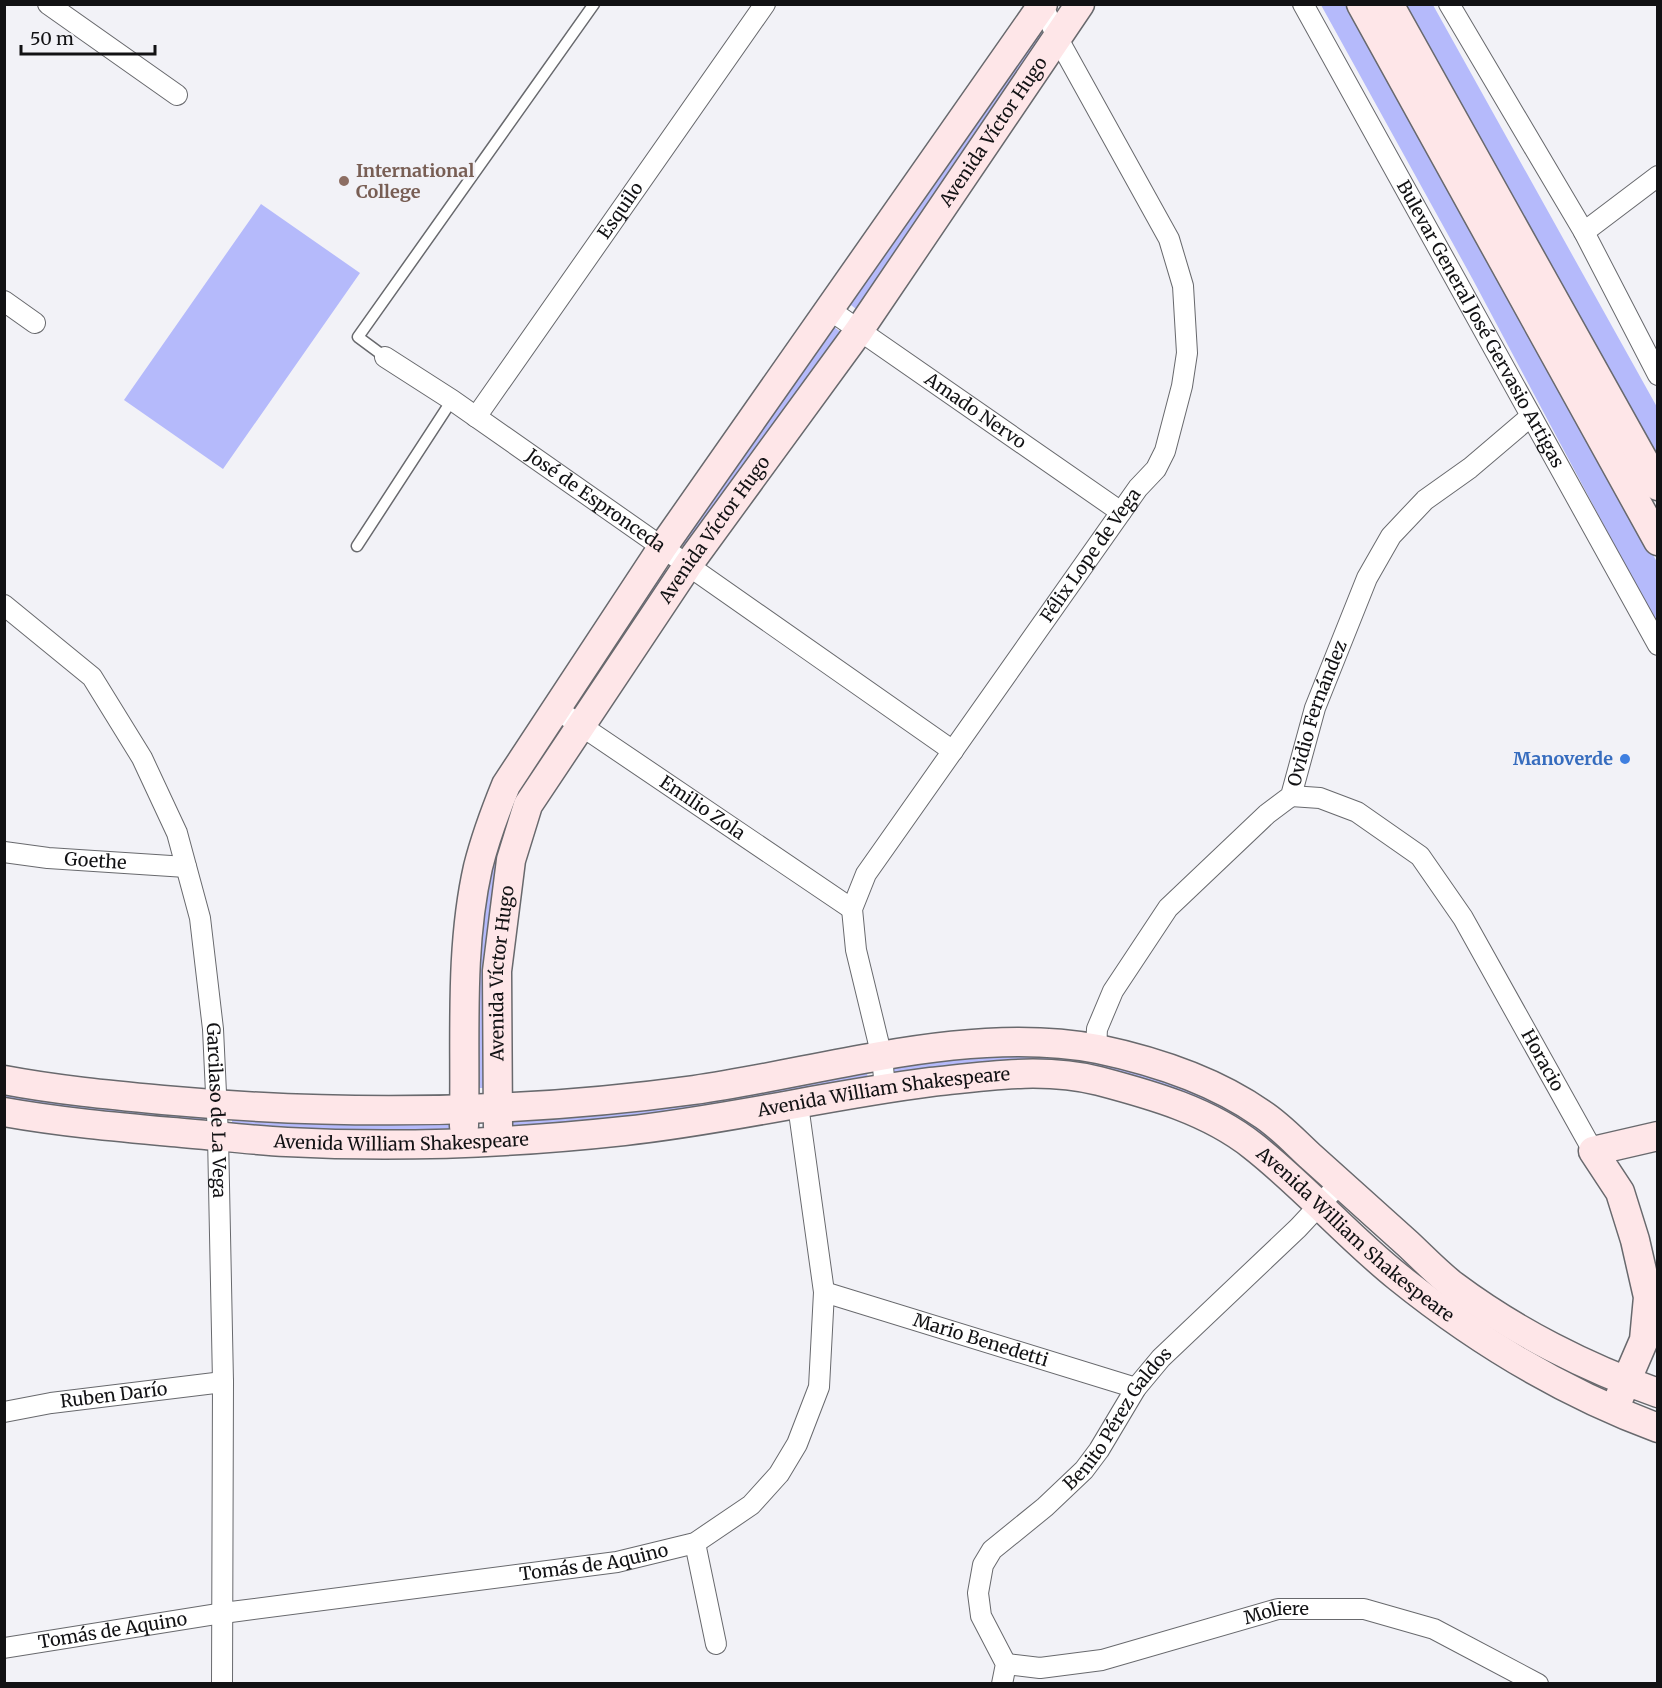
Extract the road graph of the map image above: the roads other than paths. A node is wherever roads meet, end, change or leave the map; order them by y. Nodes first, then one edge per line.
1 (48, 4) edge
2 (594, 4) edge
3 (765, 4) edge
4 (1080, 4) edge
5 (1303, 4) edge
6 (1361, 4) edge
7 (1389, 4) edge
8 (1449, 4) edge
9 (1043, 5) edge
10 (1057, 36) junction
11 (177, 96) dead end
12 (1658, 176) edge
13 (1584, 232) junction
14 (4, 301) edge
15 (830, 310) junction
16 (35, 324) dead end
17 (858, 332) junction
18 (385, 357) joint
19 (1658, 375) edge
20 (452, 400) junction
21 (1531, 416) junction
22 (476, 417) junction
23 (1658, 486) edge
24 (1121, 512) junction
25 (1658, 541) edge
26 (357, 546) dead end
27 (663, 548) junction
28 (688, 565) junction
29 (4, 605) edge
30 (1658, 645) edge
31 (555, 708) junction
32 (580, 725) junction
33 (953, 751) junction
34 (1291, 796) junction
35 (4, 852) edge
36 (186, 867) junction
37 (852, 909) junction
38 (1096, 1049) junction
39 (882, 1057) junction
40 (4, 1080) edge
41 (885, 1088) junction
42 (216, 1105) junction
43 (798, 1105) junction
44 (499, 1108) junction
45 (465, 1109) junction
46 (4, 1112) edge
47 (218, 1136) junction
48 (1658, 1136) edge
49 (498, 1141) junction
50 (464, 1143) junction
51 (1593, 1151) junction
52 (1340, 1183) junction
53 (1320, 1204) junction
54 (824, 1292) junction
55 (223, 1382) junction
56 (1626, 1382) junction
57 (1136, 1388) junction
58 (1658, 1393) edge
59 (4, 1412) edge
60 (1613, 1412) junction
61 (1658, 1428) edge
62 (694, 1543) junction
63 (223, 1613) junction
64 (716, 1644) dead end
65 (4, 1648) edge
66 (1005, 1664) junction
67 (222, 1683) edge
68 (1002, 1683) edge
69 (1538, 1683) edge

1 - 11 street
2 - 18 lane
3 - 22 street, Esquilo
4 - 10 street, Avenida Víctor Hugo
5 - 21 street, Bulevar General José Gervasio Artigas
6 - 25 street
7 - 23 street
8 - 13 street
9 - 10 street, Félix Lope de Vega
9 - 15 street, Avenida Víctor Hugo
10 - 17 street, Avenida Víctor Hugo
10 - 24 street, Félix Lope de Vega
12 - 13 street
13 - 19 street
14 - 16 street
15 - 17 street, Amado Nervo
15 - 27 street, Avenida Víctor Hugo
17 - 24 street, Amado Nervo
17 - 28 street, Avenida Víctor Hugo
18 - 20 street, José de Espronceda
20 - 22 street, José de Espronceda
20 - 26 lane
21 - 30 street, Bulevar General José Gervasio Artigas
21 - 34 street, Ovidio Fernández
22 - 27 street, José de Espronceda
24 - 33 street, Félix Lope de Vega
27 - 28 street, José de Espronceda
27 - 31 street, Avenida Víctor Hugo
28 - 32 street, Avenida Víctor Hugo
28 - 33 street, José de Espronceda
29 - 36 street, Garcilaso de La Vega
31 - 32 street, Emilio Zola
31 - 45 street, Avenida Víctor Hugo
32 - 37 street, Emilio Zola
32 - 44 street, Avenida Víctor Hugo
33 - 37 street, Félix Lope de Vega
34 - 38 street, Ovidio Fernández
34 - 51 street, Horacio
35 - 36 street, Goethe
36 - 42 street, Garcilaso de La Vega
37 - 39 street, Félix Lope de Vega
38 - 39 street, Avenida William Shakespeare
38 - 52 street, Avenida William Shakespeare
39 - 41 street, Félix Lope de Vega
39 - 44 street, Avenida William Shakespeare
40 - 42 street, Avenida William Shakespeare
41 - 43 street, Avenida William Shakespeare
41 - 53 street, Avenida William Shakespeare
42 - 45 street, Avenida William Shakespeare
42 - 47 street, Garcilaso de La Vega
43 - 49 street, Avenida William Shakespeare
43 - 54 street, Tomás de Aquino
44 - 45 street, Avenida William Shakespeare
44 - 49 street, Avenida Víctor Hugo
45 - 50 street, Avenida Víctor Hugo
46 - 47 street, Avenida William Shakespeare
47 - 50 street, Avenida William Shakespeare
47 - 55 street, Garcilaso de La Vega
48 - 51 street
49 - 50 street, Avenida William Shakespeare
51 - 56 street, Horacio
52 - 53 street, Benito Pérez Galdos
52 - 56 street, Avenida William Shakespeare
53 - 57 street, Benito Pérez Galdos
53 - 60 street, Avenida William Shakespeare
54 - 57 street, Mario Benedetti
54 - 62 street, Tomás de Aquino
55 - 59 street, Ruben Darío
55 - 63 street, Garcilaso de La Vega
56 - 58 street, Avenida William Shakespeare
56 - 60 street, Horacio
57 - 66 street, Benito Pérez Galdos
60 - 61 street, Avenida William Shakespeare
62 - 63 street, Tomás de Aquino
62 - 64 street
63 - 65 street, Tomás de Aquino
63 - 67 street, Garcilaso de La Vega
66 - 68 street
66 - 69 street, Moliere

